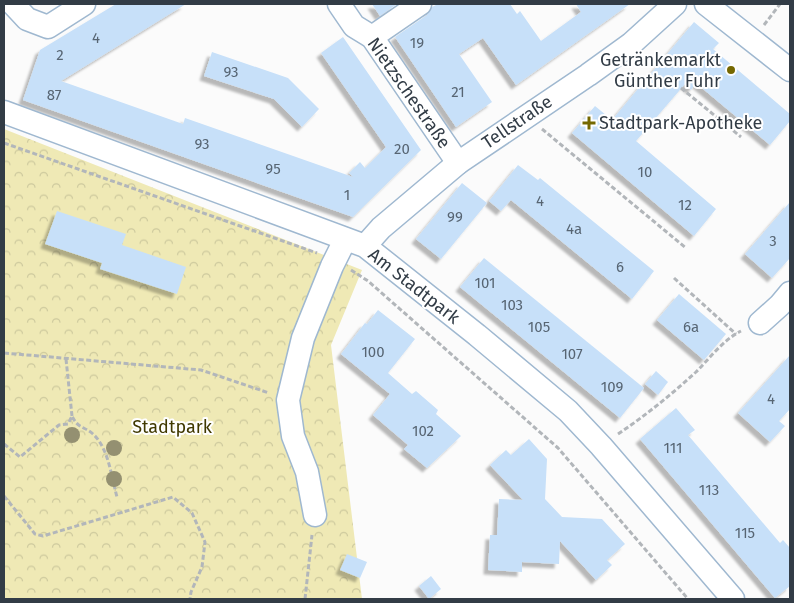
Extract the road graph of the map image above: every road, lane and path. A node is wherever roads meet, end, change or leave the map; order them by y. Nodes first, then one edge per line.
1 (13, 4) edge
2 (84, 4) edge
3 (339, 4) edge
4 (420, 4) edge
5 (675, 4) edge
6 (706, 4) edge
7 (780, 4) edge
8 (372, 36) junction
9 (753, 40) junction
10 (790, 70) edge
11 (681, 88) dead end
12 (4, 112) edge
13 (526, 116) junction
14 (740, 137) dead end
15 (4, 143) edge
16 (458, 163) junction
17 (355, 243) junction
18 (686, 248) dead end
19 (335, 260) junction
20 (674, 278) dead end
21 (790, 293) edge
22 (760, 323) joint
23 (736, 334) junction
24 (4, 353) edge
25 (66, 359) junction
26 (288, 400) junction
27 (72, 416) junction
28 (4, 444) edge
29 (601, 446) junction
30 (4, 496) edge
31 (117, 497) dead end
32 (315, 515) joint
33 (190, 599) edge
34 (305, 599) edge
35 (688, 599) edge
36 (733, 599) edge

1 - 2 street
3 - 8 street, Nietzschestraße
4 - 8 street
5 - 13 street, Tellstraße
6 - 9 street
7 - 9 path
8 - 16 street, Nietzschestraße
9 - 10 street
11 - 14 path
12 - 17 street, Am Stadtpark
13 - 16 street, Tellstraße
13 - 18 path
15 - 19 path, Am Stadtpark
16 - 17 street, Tellstraße
17 - 19 street, Tellstraße
17 - 29 street, Am Stadtpark
19 - 26 street, Tellstraße
19 - 35 path, Am Stadtpark
20 - 23 path
21 - 22 street
22 - 23 path
23 - 29 path
24 - 25 path
25 - 26 path
25 - 27 path
26 - 32 street
27 - 28 path
27 - 31 path
29 - 36 street, Am Stadtpark
30 - 33 path
32 - 34 path

